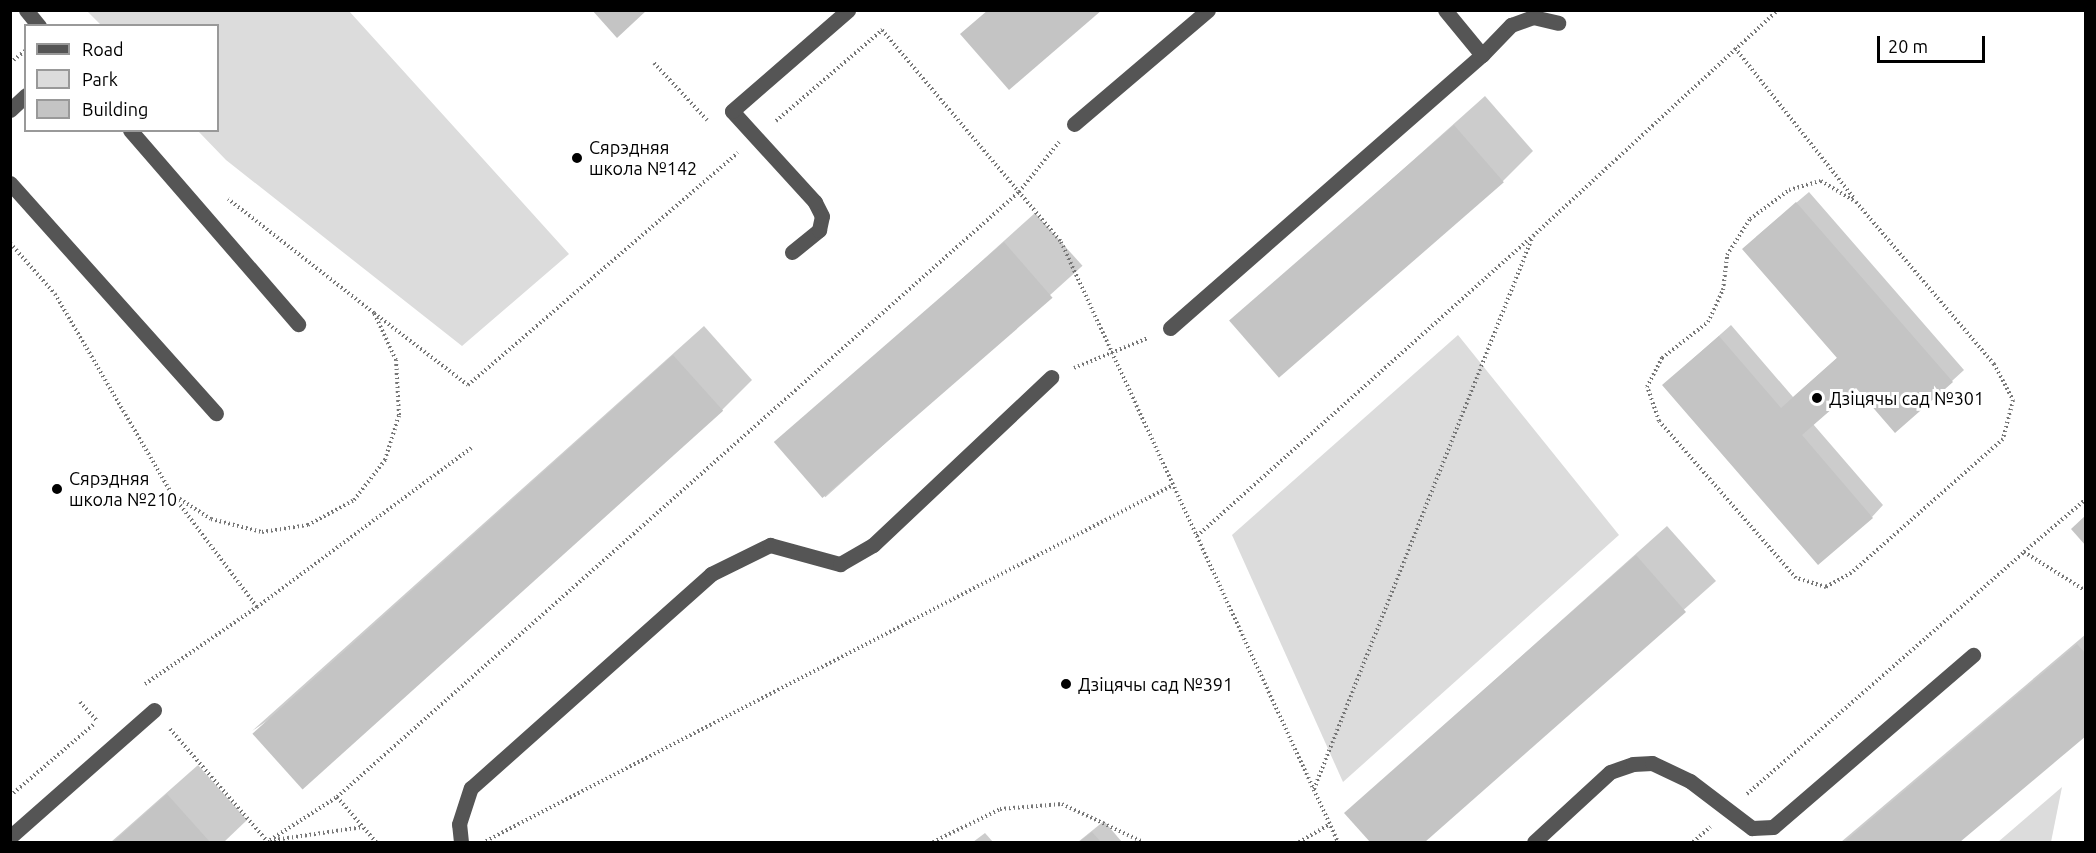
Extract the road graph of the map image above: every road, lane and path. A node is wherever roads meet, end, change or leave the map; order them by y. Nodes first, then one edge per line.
1 (26, 10) edge
2 (848, 10) edge
3 (1208, 10) edge
4 (1445, 10) edge
5 (1778, 10) edge
6 (1558, 23) dead end
7 (37, 24) edge
8 (1735, 48) junction
9 (24, 52) edge
10 (1482, 55) junction
11 (10, 63) edge
12 (654, 63) dead end
13 (24, 97) edge
14 (10, 110) edge
15 (1074, 124) joint
16 (713, 127) dead end
17 (131, 132) edge
18 (755, 139) junction
19 (729, 146) dead end
20 (736, 154) junction
21 (10, 183) edge
22 (1019, 192) junction
23 (226, 198) dead end
24 (1856, 202) junction
25 (1533, 236) junction
26 (10, 243) edge
27 (792, 252) dead end
28 (374, 314) junction
29 (298, 324) dead end
30 (1170, 328) joint
31 (1113, 352) junction
32 (1051, 377) joint
33 (216, 413) dead end
34 (471, 448) dead end
35 (1173, 485) junction
36 (172, 494) junction
37 (2085, 499) edge
38 (1197, 536) junction
39 (2024, 552) junction
40 (2085, 591) edge
41 (257, 607) junction
42 (1973, 655) dead end
43 (80, 702) dead end
44 (154, 710) junction
45 (105, 715) dead end
46 (97, 721) junction
47 (1313, 790) junction
48 (10, 796) edge
49 (337, 797) junction
50 (1727, 811) junction
51 (1329, 825) junction
52 (363, 827) junction
53 (10, 837) edge
54 (269, 841) edge
55 (376, 843) edge
56 (461, 843) edge
57 (483, 843) edge
58 (933, 843) edge
59 (1143, 843) edge
60 (1299, 843) edge
61 (1338, 843) edge
62 (1534, 843) edge
63 (1693, 843) edge

1 - 7 lane
2 - 18 lane
3 - 15 lane
4 - 10 lane
5 - 8 path
6 - 10 lane
8 - 24 path
8 - 25 path
9 - 11 path
10 - 30 lane
12 - 16 path
13 - 14 lane
15 - 22 path
17 - 29 lane
18 - 20 path
18 - 22 path
18 - 27 lane
19 - 20 path
20 - 28 path
21 - 33 lane
22 - 31 path
22 - 49 path
23 - 28 path
24 - 24 path
25 - 38 path
25 - 47 path
26 - 36 path
28 - 36 path
30 - 31 path
31 - 32 path
31 - 35 path
32 - 56 lane
34 - 41 path
35 - 38 path
35 - 57 path
36 - 41 path
37 - 39 path
38 - 47 path
39 - 40 path
39 - 50 path
41 - 44 path
42 - 50 lane
43 - 46 path
44 - 53 lane
44 - 54 path
45 - 46 path
46 - 48 path
47 - 51 path
49 - 52 path
49 - 54 path
50 - 62 lane
50 - 63 path
51 - 60 path
51 - 61 path
52 - 54 path
52 - 55 path
58 - 59 path

